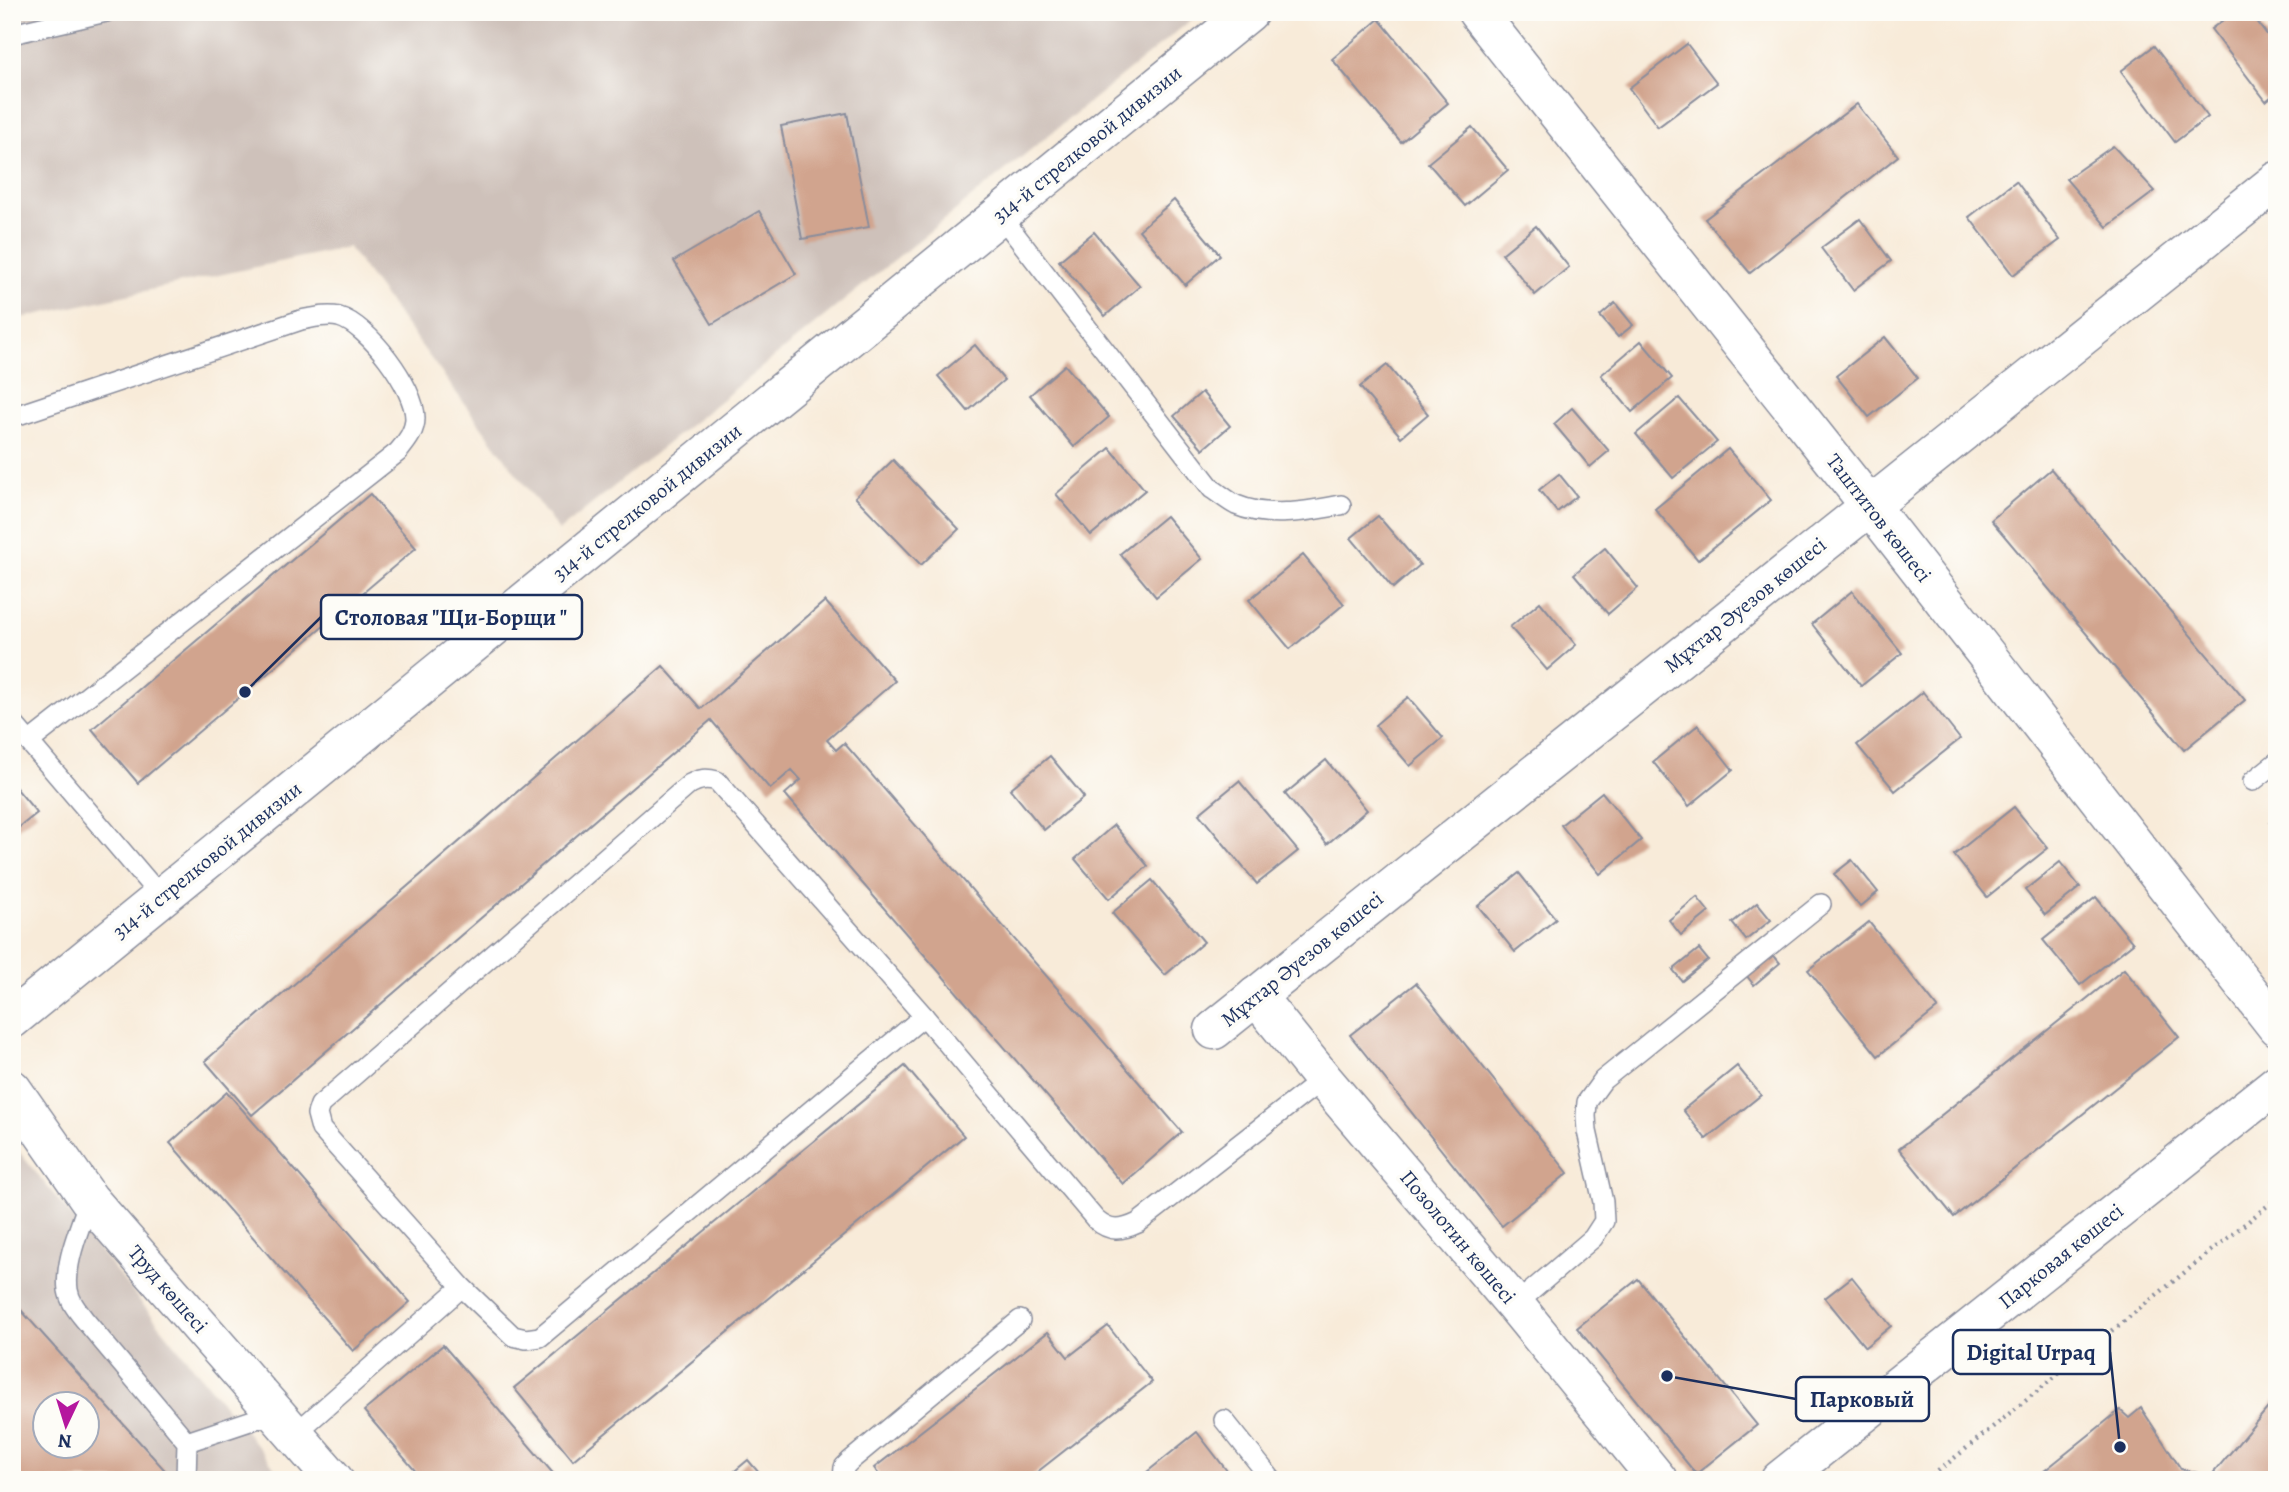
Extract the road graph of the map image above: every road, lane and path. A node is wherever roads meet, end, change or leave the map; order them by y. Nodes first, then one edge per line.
1 (106, 12) edge
2 (1249, 12) edge
3 (1477, 12) edge
4 (12, 34) edge
5 (2277, 181) edge
6 (1000, 215) junction
7 (12, 417) edge
8 (1341, 505) dead end
9 (1870, 506) junction
10 (12, 722) edge
11 (29, 742) junction
12 (2277, 762) edge
13 (2253, 781) dead end
14 (161, 897) junction
15 (1821, 904) dead end
16 (1256, 996) junction
17 (924, 1016) junction
18 (12, 1019) edge
19 (2277, 1027) edge
20 (1214, 1030) dead end
21 (1323, 1079) junction
22 (2277, 1084) edge
23 (12, 1089) edge
24 (2277, 1198) edge
25 (89, 1199) junction
26 (462, 1287) junction
27 (1516, 1304) junction
28 (1020, 1320) dead end
29 (1224, 1420) dead end
30 (286, 1423) junction
31 (187, 1442) junction
32 (1936, 1473) junction
33 (186, 1480) edge
34 (334, 1480) edge
35 (843, 1480) edge
36 (1272, 1480) edge
37 (1658, 1480) edge
38 (1780, 1480) edge
39 (1927, 1480) edge
40 (1942, 1480) edge

1 - 4 lane
2 - 6 street, 314-й стрелковой дивизии
3 - 9 street, Таштитов көшесі
5 - 9 street, Мұхтар Әуезов көшесі
6 - 8 lane
6 - 14 street, 314-й стрелковой дивизии
7 - 11 lane
9 - 16 street, Мұхтар Әуезов көшесі
9 - 19 street, Таштитов көшесі
10 - 11 lane
11 - 14 lane
12 - 13 lane
14 - 18 street, 314-й стрелковой дивизии
15 - 27 lane
16 - 20 street, Мұхтар Әуезов көшесі
16 - 21 street, Позолотин көшесі
17 - 21 lane
17 - 26 lane
17 - 26 lane
21 - 27 street, Позолотин көшесі
22 - 38 street, Парковая көшесі
23 - 25 street, Труд көшесі
24 - 32 path
25 - 30 street, Труд көшесі
25 - 31 lane
26 - 30 lane
27 - 37 street, Позолотин көшесі
28 - 35 lane
29 - 36 lane
30 - 31 lane
30 - 34 street, Труд көшесі
31 - 33 lane
32 - 39 path
32 - 40 path

